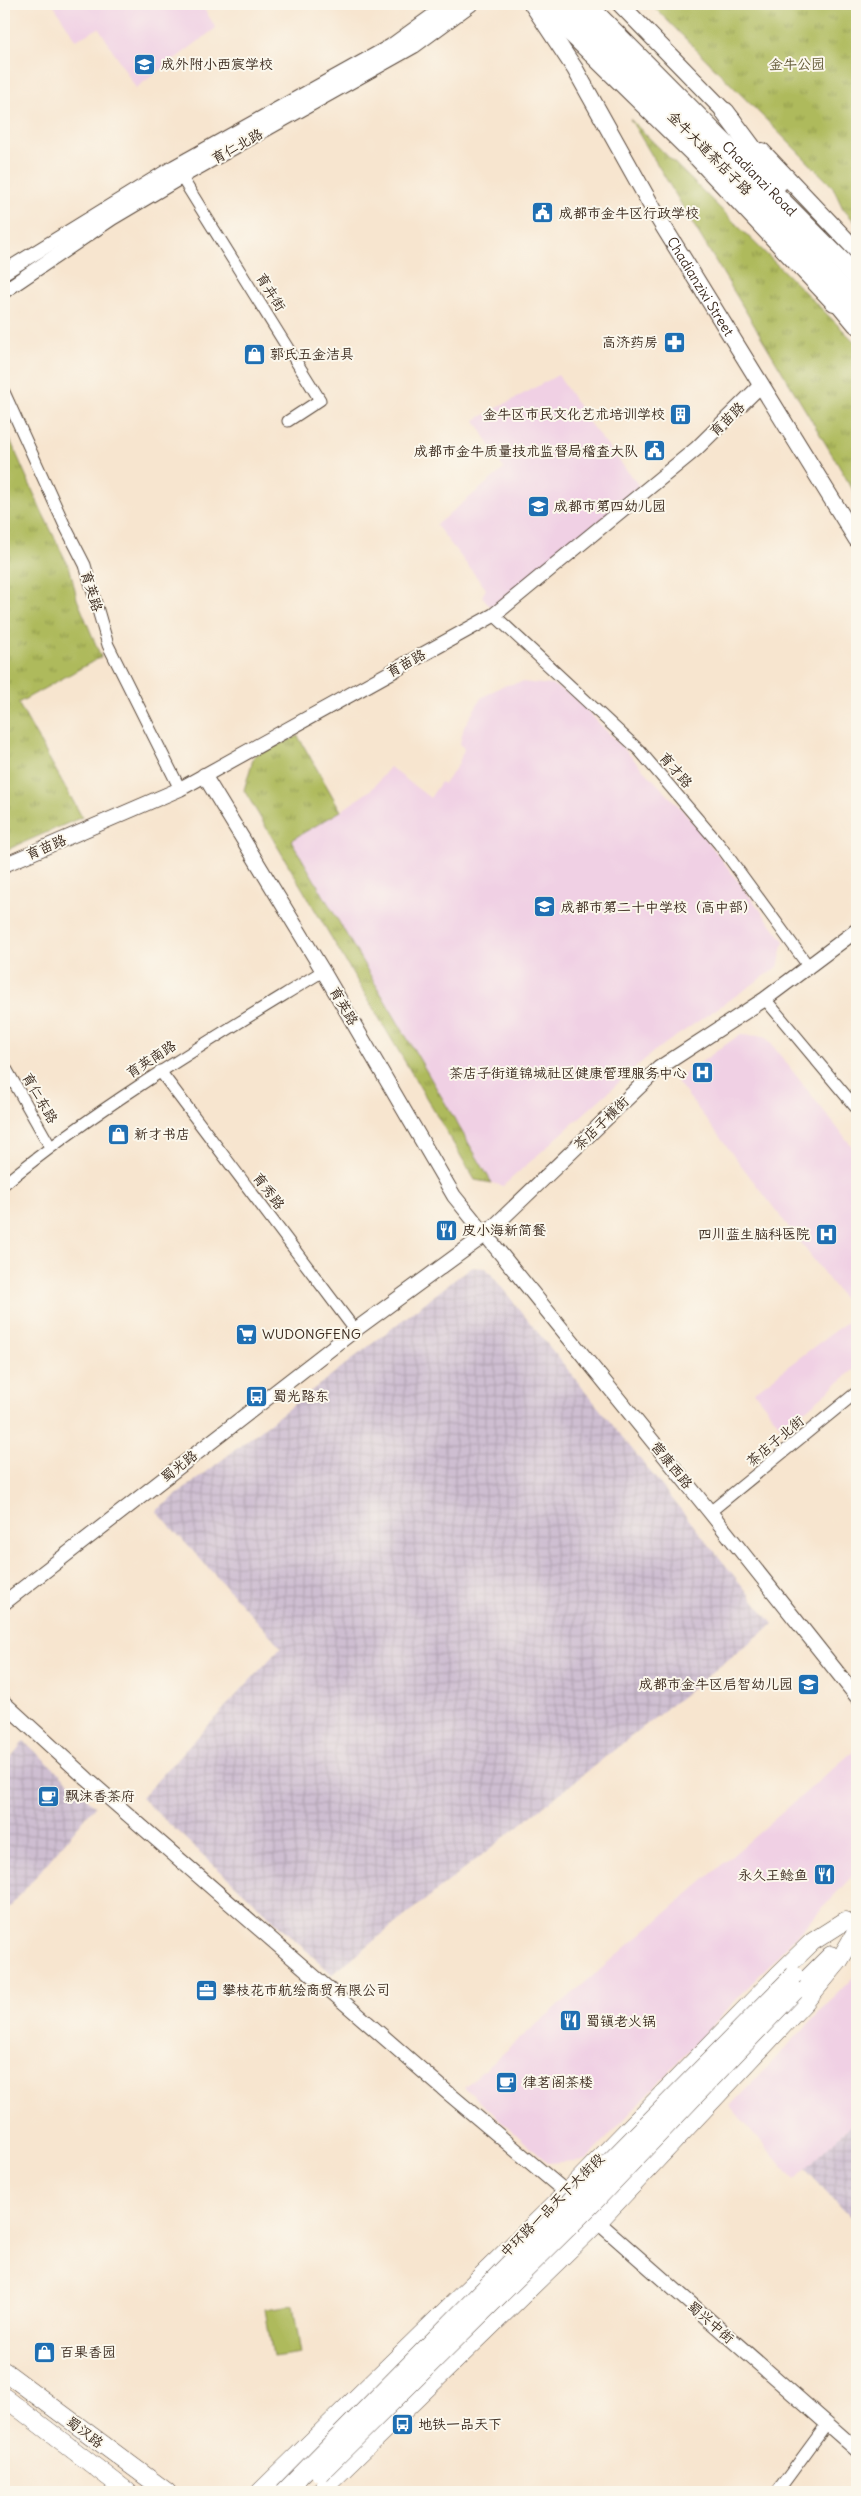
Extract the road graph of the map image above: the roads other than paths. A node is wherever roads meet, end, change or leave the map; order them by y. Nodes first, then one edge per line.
1 (449, 4) edge
2 (472, 4) edge
3 (532, 4) edge
4 (540, 4) edge
5 (561, 4) edge
6 (586, 4) edge
7 (620, 4) edge
8 (635, 66) junction
9 (725, 112) junction
10 (178, 172) junction
11 (750, 193) junction
12 (816, 234) junction
13 (857, 251) edge
14 (4, 272) edge
15 (857, 277) edge
16 (4, 291) edge
17 (857, 303) edge
18 (857, 326) edge
19 (760, 386) junction
20 (4, 392) edge
21 (288, 421) dead end
22 (857, 540) edge
23 (494, 615) junction
24 (204, 776) junction
25 (180, 789) junction
26 (4, 865) edge
27 (857, 930) edge
28 (810, 967) junction
29 (323, 970) junction
30 (765, 999) junction
31 (4, 1065) edge
32 (160, 1071) junction
33 (857, 1108) edge
34 (50, 1146) junction
35 (4, 1184) edge
36 (484, 1235) junction
37 (355, 1330) junction
38 (857, 1392) edge
39 (710, 1512) junction
40 (4, 1603) edge
41 (857, 1697) edge
42 (4, 1703) edge
43 (854, 1922) edge
44 (799, 1979) junction
45 (567, 2192) junction
46 (598, 2222) junction
47 (4, 2371) edge
48 (4, 2397) edge
49 (827, 2424) junction
50 (857, 2450) edge
51 (128, 2492) edge
52 (167, 2492) edge
53 (260, 2492) edge
54 (284, 2492) edge
55 (300, 2492) edge
56 (320, 2492) edge
57 (778, 2492) edge

1 - 10 street
2 - 10 street, 育仁北路
3 - 19 main road, Chadianzixi Street
4 - 18 main road
5 - 8 highway, 金牛大道茶店子路
6 - 8 highway, 金牛大道茶店子路
7 - 9 main road
8 - 11 highway, 金牛大道茶店子路
8 - 12 highway, Chadianzi Road
9 - 12 highway
9 - 13 main road
10 - 14 street
10 - 16 street, 育仁北路
10 - 21 street, 育卉街
11 - 17 highway, 金牛大道茶店子路
11 - 18 highway
12 - 15 highway, Chadianzi Road
19 - 22 main road, Chadianzixi Street
19 - 23 street, 育苗路
20 - 25 street, 育英路
23 - 24 street, 育苗路
23 - 28 street, 育才路
24 - 25 street, 育苗路
24 - 29 street, 育英路
25 - 26 street, 育苗路
27 - 28 street, 茶店子横街
28 - 30 street, 茶店子横街
29 - 32 street, 育英南路
29 - 36 street, 育英路
30 - 33 street
30 - 36 street, 茶店子横街
31 - 34 street, 育仁东路
32 - 34 street, 育英南路
32 - 37 street, 育秀路
34 - 35 street, 育英南路
36 - 37 street, 茶店子横街
36 - 39 street, 营康西路
37 - 40 street, 蜀光路
38 - 39 street, 茶店子北街
39 - 41 street, 营康西路
42 - 45 street, 蜀兴中街
43 - 44 main road
43 - 45 main road, 中环路一品天下大街段
43 - 46 main road
44 - 54 main road, bridge
44 - 55 main road, bridge
45 - 46 street, 蜀兴中街
45 - 53 main road, 中环路一品天下大街段
46 - 49 street, 蜀兴中街
46 - 56 main road
47 - 52 main road, 蜀汉路
48 - 51 main road, 蜀汉路
49 - 50 street, 蜀兴中街
49 - 57 street

